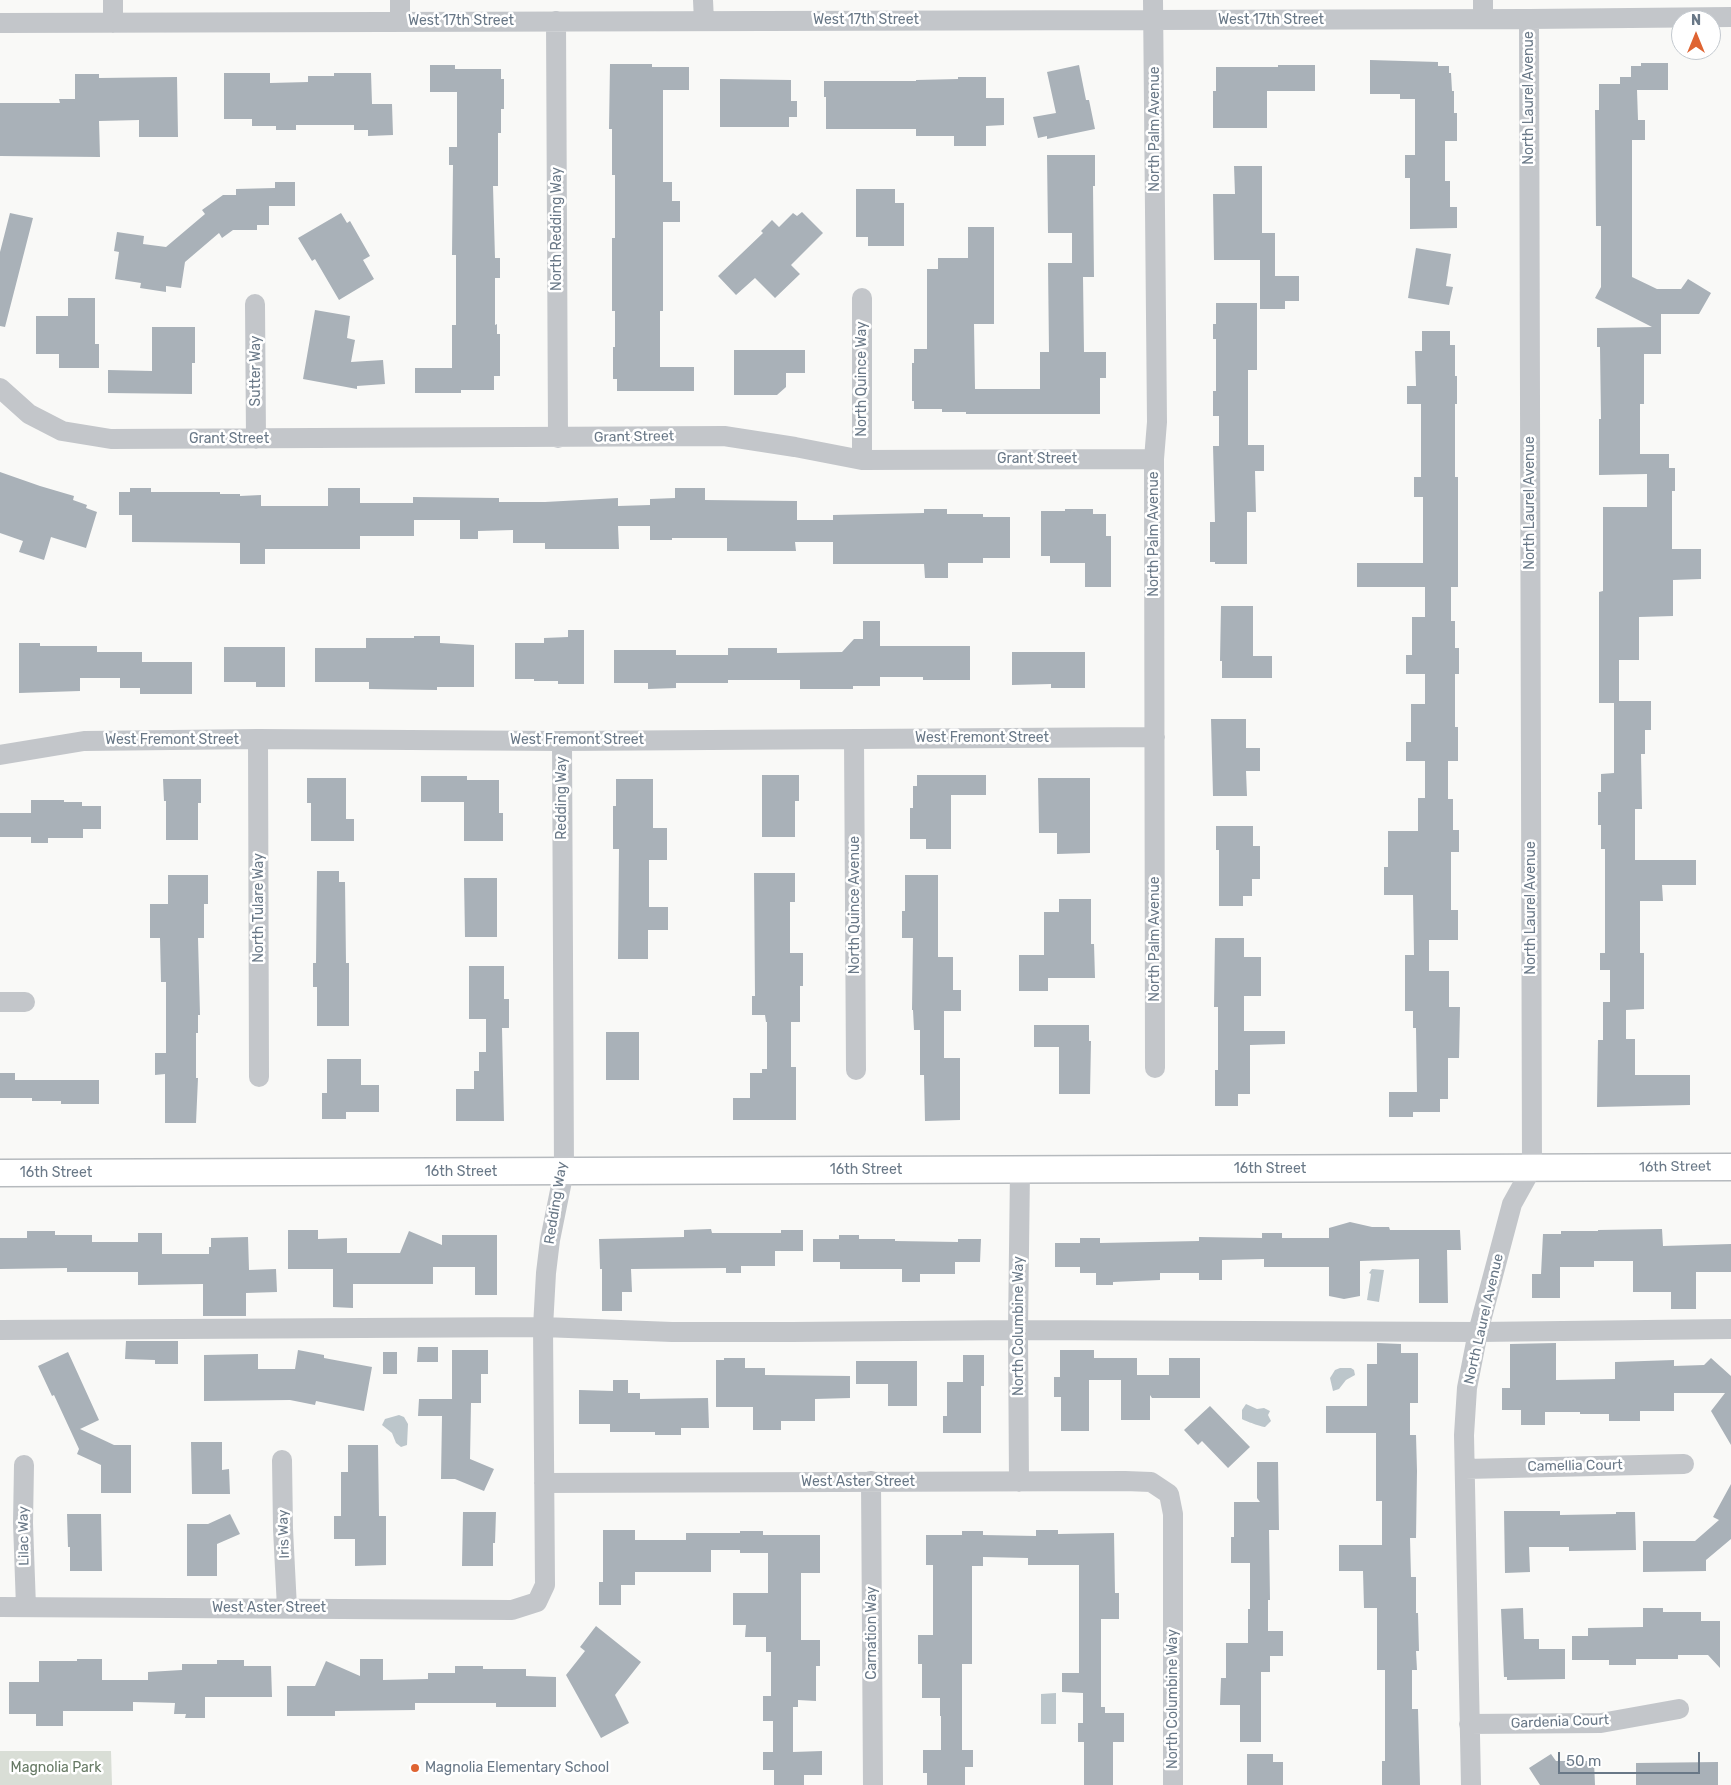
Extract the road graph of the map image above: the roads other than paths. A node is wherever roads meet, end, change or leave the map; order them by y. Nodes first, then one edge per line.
1 (112, 0) edge
2 (400, 0) edge
3 (703, 0) edge
4 (1153, 10) edge
5 (1483, 10) edge
6 (1731, 17) edge
7 (1529, 19) junction
8 (556, 21) junction
9 (704, 21) junction
10 (400, 22) junction
11 (0, 23) edge
12 (112, 23) junction
13 (862, 298) dead end
14 (256, 304) dead end
15 (0, 388) edge
16 (558, 438) junction
17 (256, 439) junction
18 (1154, 459) junction
19 (862, 460) junction
20 (1155, 737) junction
21 (258, 739) junction
22 (854, 739) junction
23 (562, 741) junction
24 (0, 755) edge
25 (0, 1002) edge
26 (25, 1002) dead end
27 (1155, 1068) dead end
28 (856, 1070) dead end
29 (259, 1077) dead end
30 (1731, 1166) edge
31 (1532, 1168) junction
32 (1020, 1170) junction
33 (564, 1171) junction
34 (0, 1173) edge
35 (543, 1326) junction
36 (1731, 1329) edge
37 (0, 1330) edge
38 (1018, 1330) junction
39 (1478, 1332) junction
40 (282, 1460) dead end
41 (1684, 1464) dead end
42 (24, 1465) dead end
43 (1465, 1469) junction
44 (871, 1481) junction
45 (1020, 1482) junction
46 (544, 1483) junction
47 (1169, 1494) joint
48 (537, 1602) joint
49 (26, 1607) junction
50 (0, 1608) edge
51 (287, 1608) junction
52 (1679, 1709) dead end
53 (1469, 1724) junction
54 (874, 1785) edge
55 (1174, 1785) edge
56 (1471, 1785) edge

1 - 12 street
2 - 10 street
3 - 9 street
4 - 5 street, West 17th Street
4 - 9 street, West 17th Street
4 - 18 street, North Palm Avenue
5 - 7 street, West 17th Street
6 - 7 street, West 17th Street
7 - 31 street, North Laurel Avenue
8 - 9 street, West 17th Street
8 - 10 street, West 17th Street
8 - 16 street, North Redding Way
10 - 12 street, West 17th Street
11 - 12 street, West 17th Street
13 - 19 street, North Quince Way
14 - 17 street, Sutter Way
15 - 17 street, Grant Street
16 - 17 street, Grant Street
16 - 19 street, Grant Street
18 - 19 street, Grant Street
18 - 20 street, North Palm Avenue
20 - 22 street, West Fremont Street
20 - 27 street, North Palm Avenue
21 - 23 street, West Fremont Street
21 - 24 street, West Fremont Street
21 - 29 street, North Tulare Way
22 - 23 street, West Fremont Street
22 - 28 street, North Quince Avenue
23 - 33 street, Redding Way
25 - 26 street
30 - 31 main road, 16th Street
31 - 32 main road, 16th Street
31 - 39 street, North Laurel Avenue
32 - 33 main road, 16th Street
32 - 38 street, North Columbine Way
33 - 34 main road, 16th Street
33 - 35 street, Redding Way
35 - 37 street
35 - 38 street
35 - 46 street, Redding Way
36 - 39 street
38 - 39 street
38 - 45 street, North Columbine Way
39 - 43 street, North Laurel Avenue
40 - 51 street, Iris Way
41 - 43 street, Camellia Court
42 - 49 street, Lilac Way
43 - 53 street, North Laurel Avenue
44 - 45 street, West Aster Street
44 - 46 street, West Aster Street
44 - 54 street, Carnation Way
45 - 47 street, West Aster Street
46 - 48 street, Redding Way
47 - 55 street, North Columbine Way
48 - 51 street, West Aster Street
49 - 50 street, West Aster Street
49 - 51 street, West Aster Street
52 - 53 street, Gardenia Court
53 - 56 street, North Laurel Avenue

